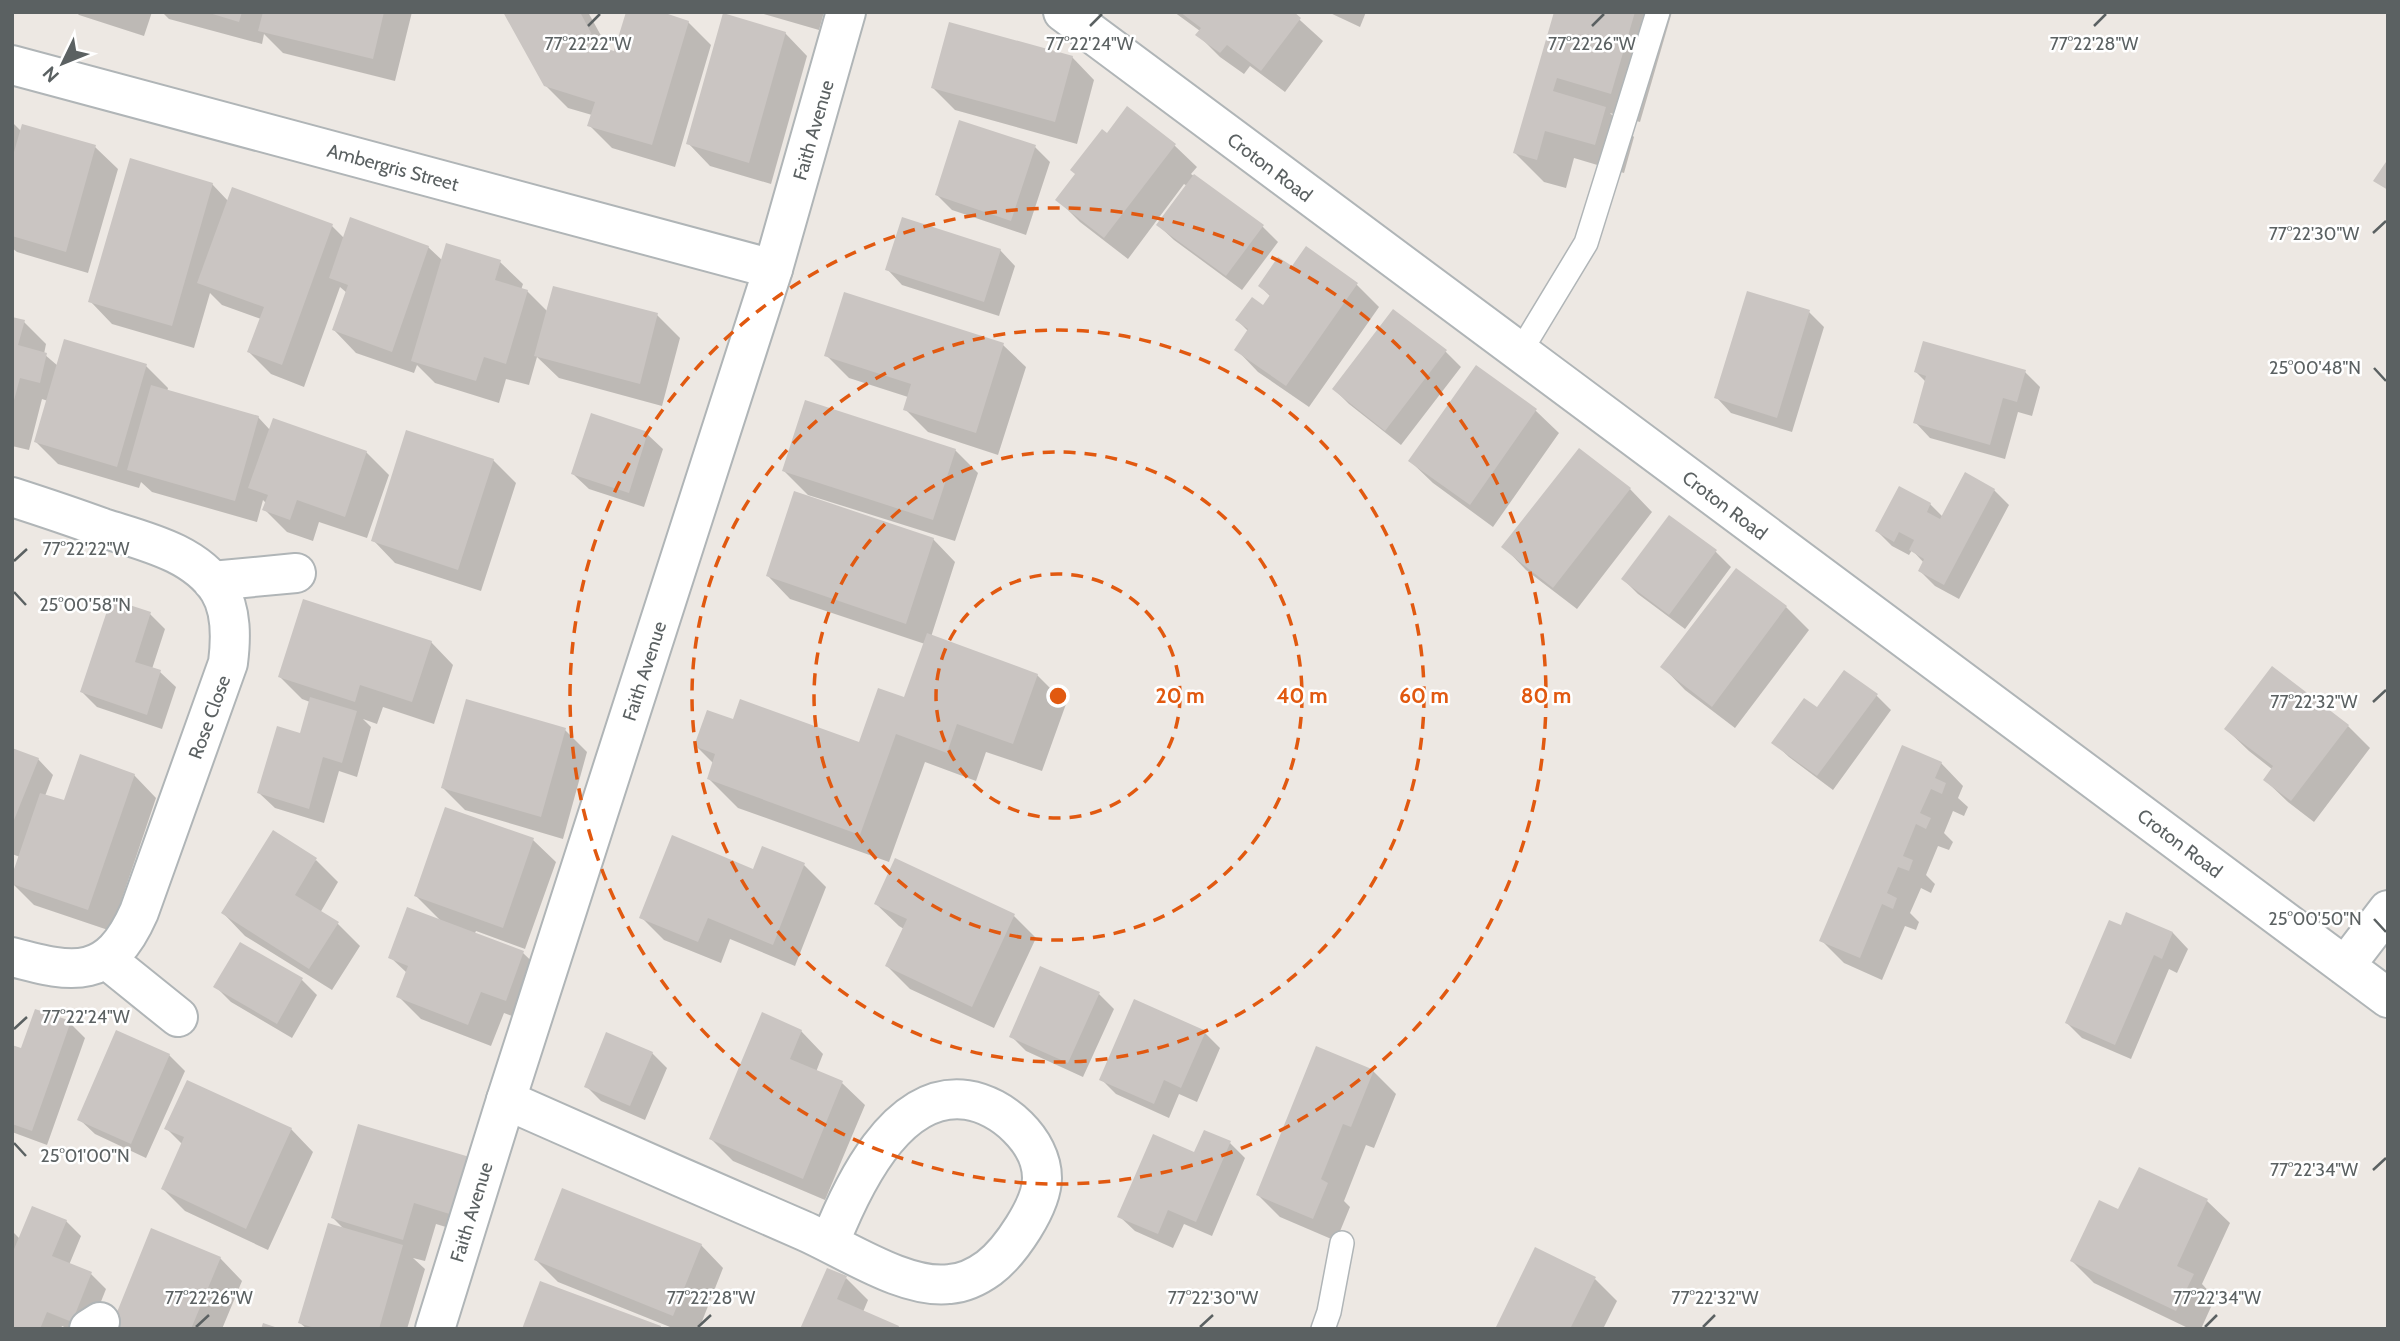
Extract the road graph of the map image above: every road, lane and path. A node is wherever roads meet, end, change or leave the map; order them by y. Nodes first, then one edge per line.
1 (846, 12) edge
2 (1063, 12) edge
3 (1658, 12) edge
4 (12, 65) edge
5 (773, 269) junction
6 (1520, 352) junction
7 (12, 497) edge
8 (296, 573) dead end
9 (212, 581) junction
10 (2388, 910) edge
11 (12, 957) edge
12 (106, 958) junction
13 (2345, 966) junction
14 (2388, 998) edge
15 (178, 1017) dead end
16 (506, 1100) junction
17 (830, 1242) junction
18 (1342, 1243) dead end
19 (435, 1329) edge
20 (1323, 1329) edge

1 - 5 street, Faith Avenue
2 - 6 street, Croton Road
3 - 6 lane
4 - 5 street, Ambergris Street
5 - 16 street, Faith Avenue
6 - 13 street, Croton Road
7 - 9 street, Rose Close
8 - 9 street
9 - 12 street, Rose Close
10 - 13 street
11 - 12 street
12 - 15 street
13 - 14 street, Croton Road
16 - 17 street
16 - 19 street, Faith Avenue
17 - 17 street
18 - 20 lane

